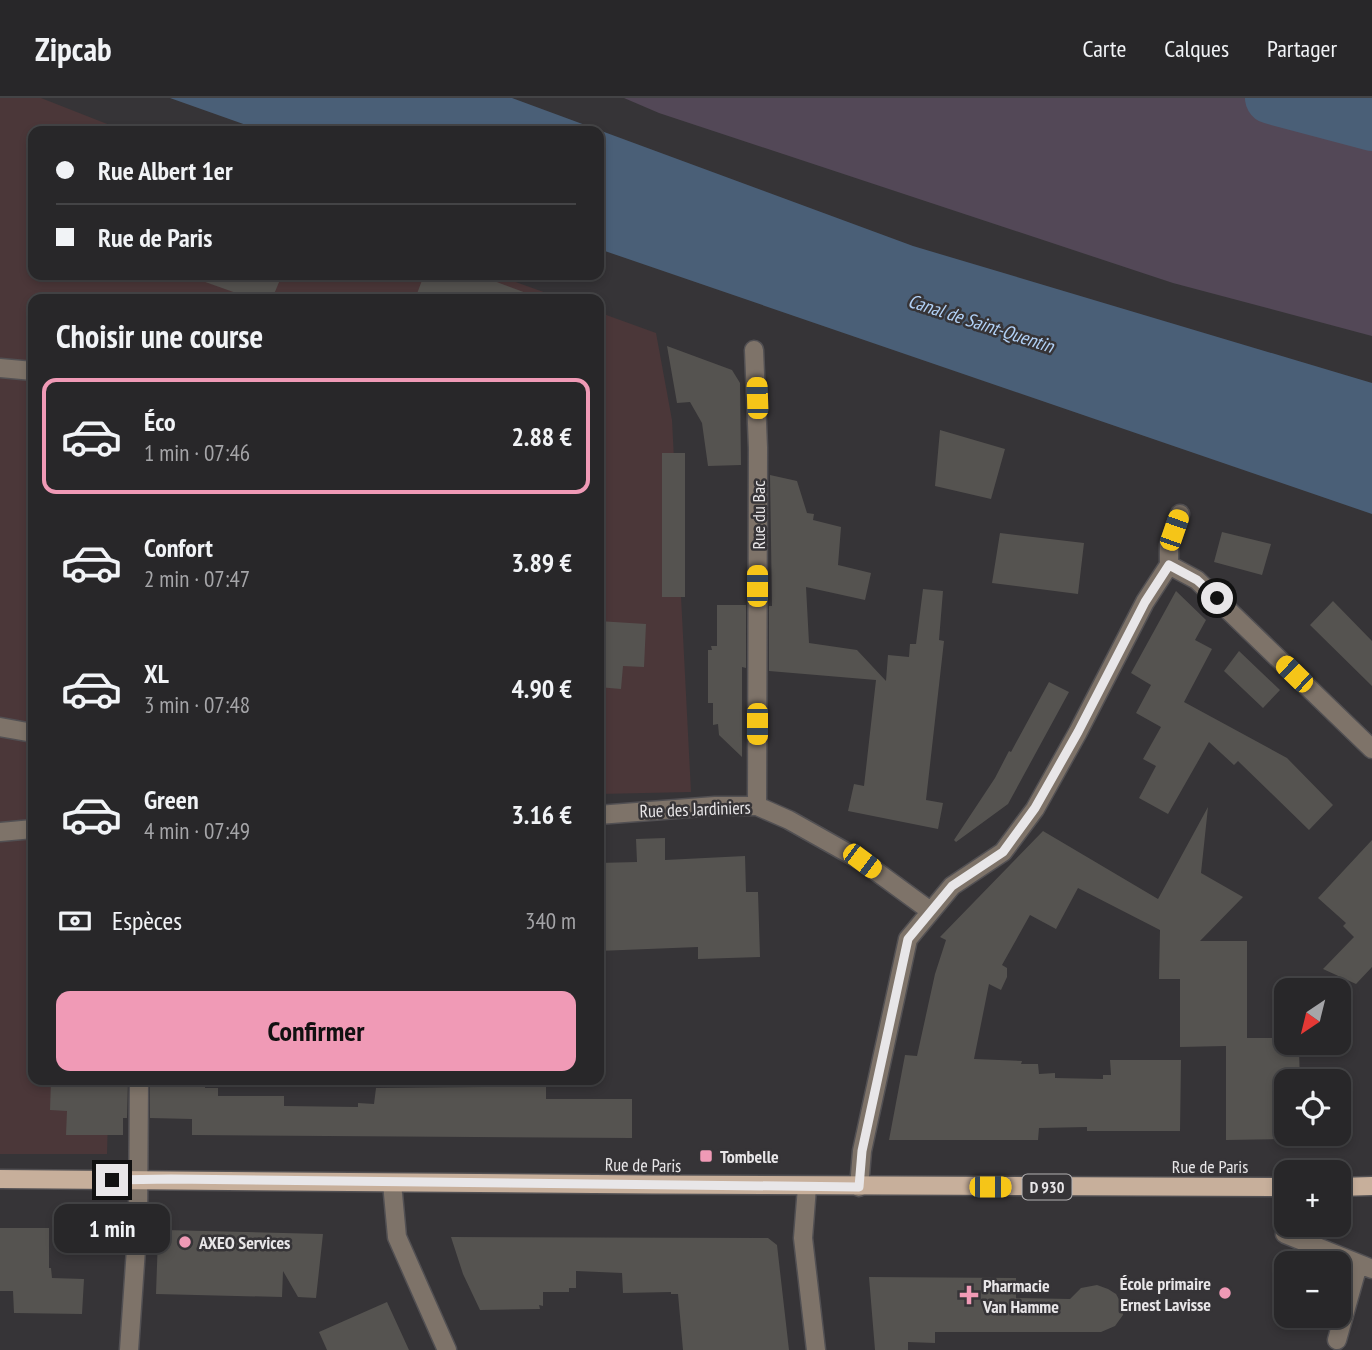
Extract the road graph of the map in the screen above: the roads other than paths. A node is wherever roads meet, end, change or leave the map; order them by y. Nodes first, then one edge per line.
1 (754, 350) dead end
2 (0, 368) edge
3 (28, 371) edge
4 (1180, 514) dead end
5 (1169, 565) junction
6 (0, 727) edge
7 (28, 732) edge
8 (1372, 749) edge
9 (757, 806) junction
10 (604, 814) edge
11 (28, 830) edge
12 (0, 832) edge
13 (929, 911) junction
14 (139, 1085) edge
15 (0, 1179) edge
16 (140, 1180) junction
17 (392, 1183) junction
18 (1351, 1186) edge
19 (1372, 1186) edge
20 (807, 1187) junction
21 (859, 1187) junction
22 (1274, 1187) edge
23 (1292, 1237) edge
24 (1365, 1267) edge
25 (1337, 1340) dead end
26 (130, 1350) edge
27 (447, 1350) edge
28 (816, 1350) edge

1 - 9 street, Rue du Bac
2 - 3 street
4 - 5 street
5 - 8 street
5 - 13 street
6 - 7 street
9 - 10 street, Rue des Jardiniers
9 - 13 street, Rue des Jardiniers
11 - 12 street
13 - 21 street
14 - 16 street
15 - 16 main road, Rue de Paris / D 930
16 - 17 main road, Rue de Paris / D 930
16 - 26 street
17 - 20 main road, Rue de Paris / D 930
17 - 27 street
18 - 19 main road
20 - 21 main road, Rue de Paris / D 930
20 - 28 street
21 - 22 main road, Rue de Paris / D 930
23 - 24 street
24 - 25 street

